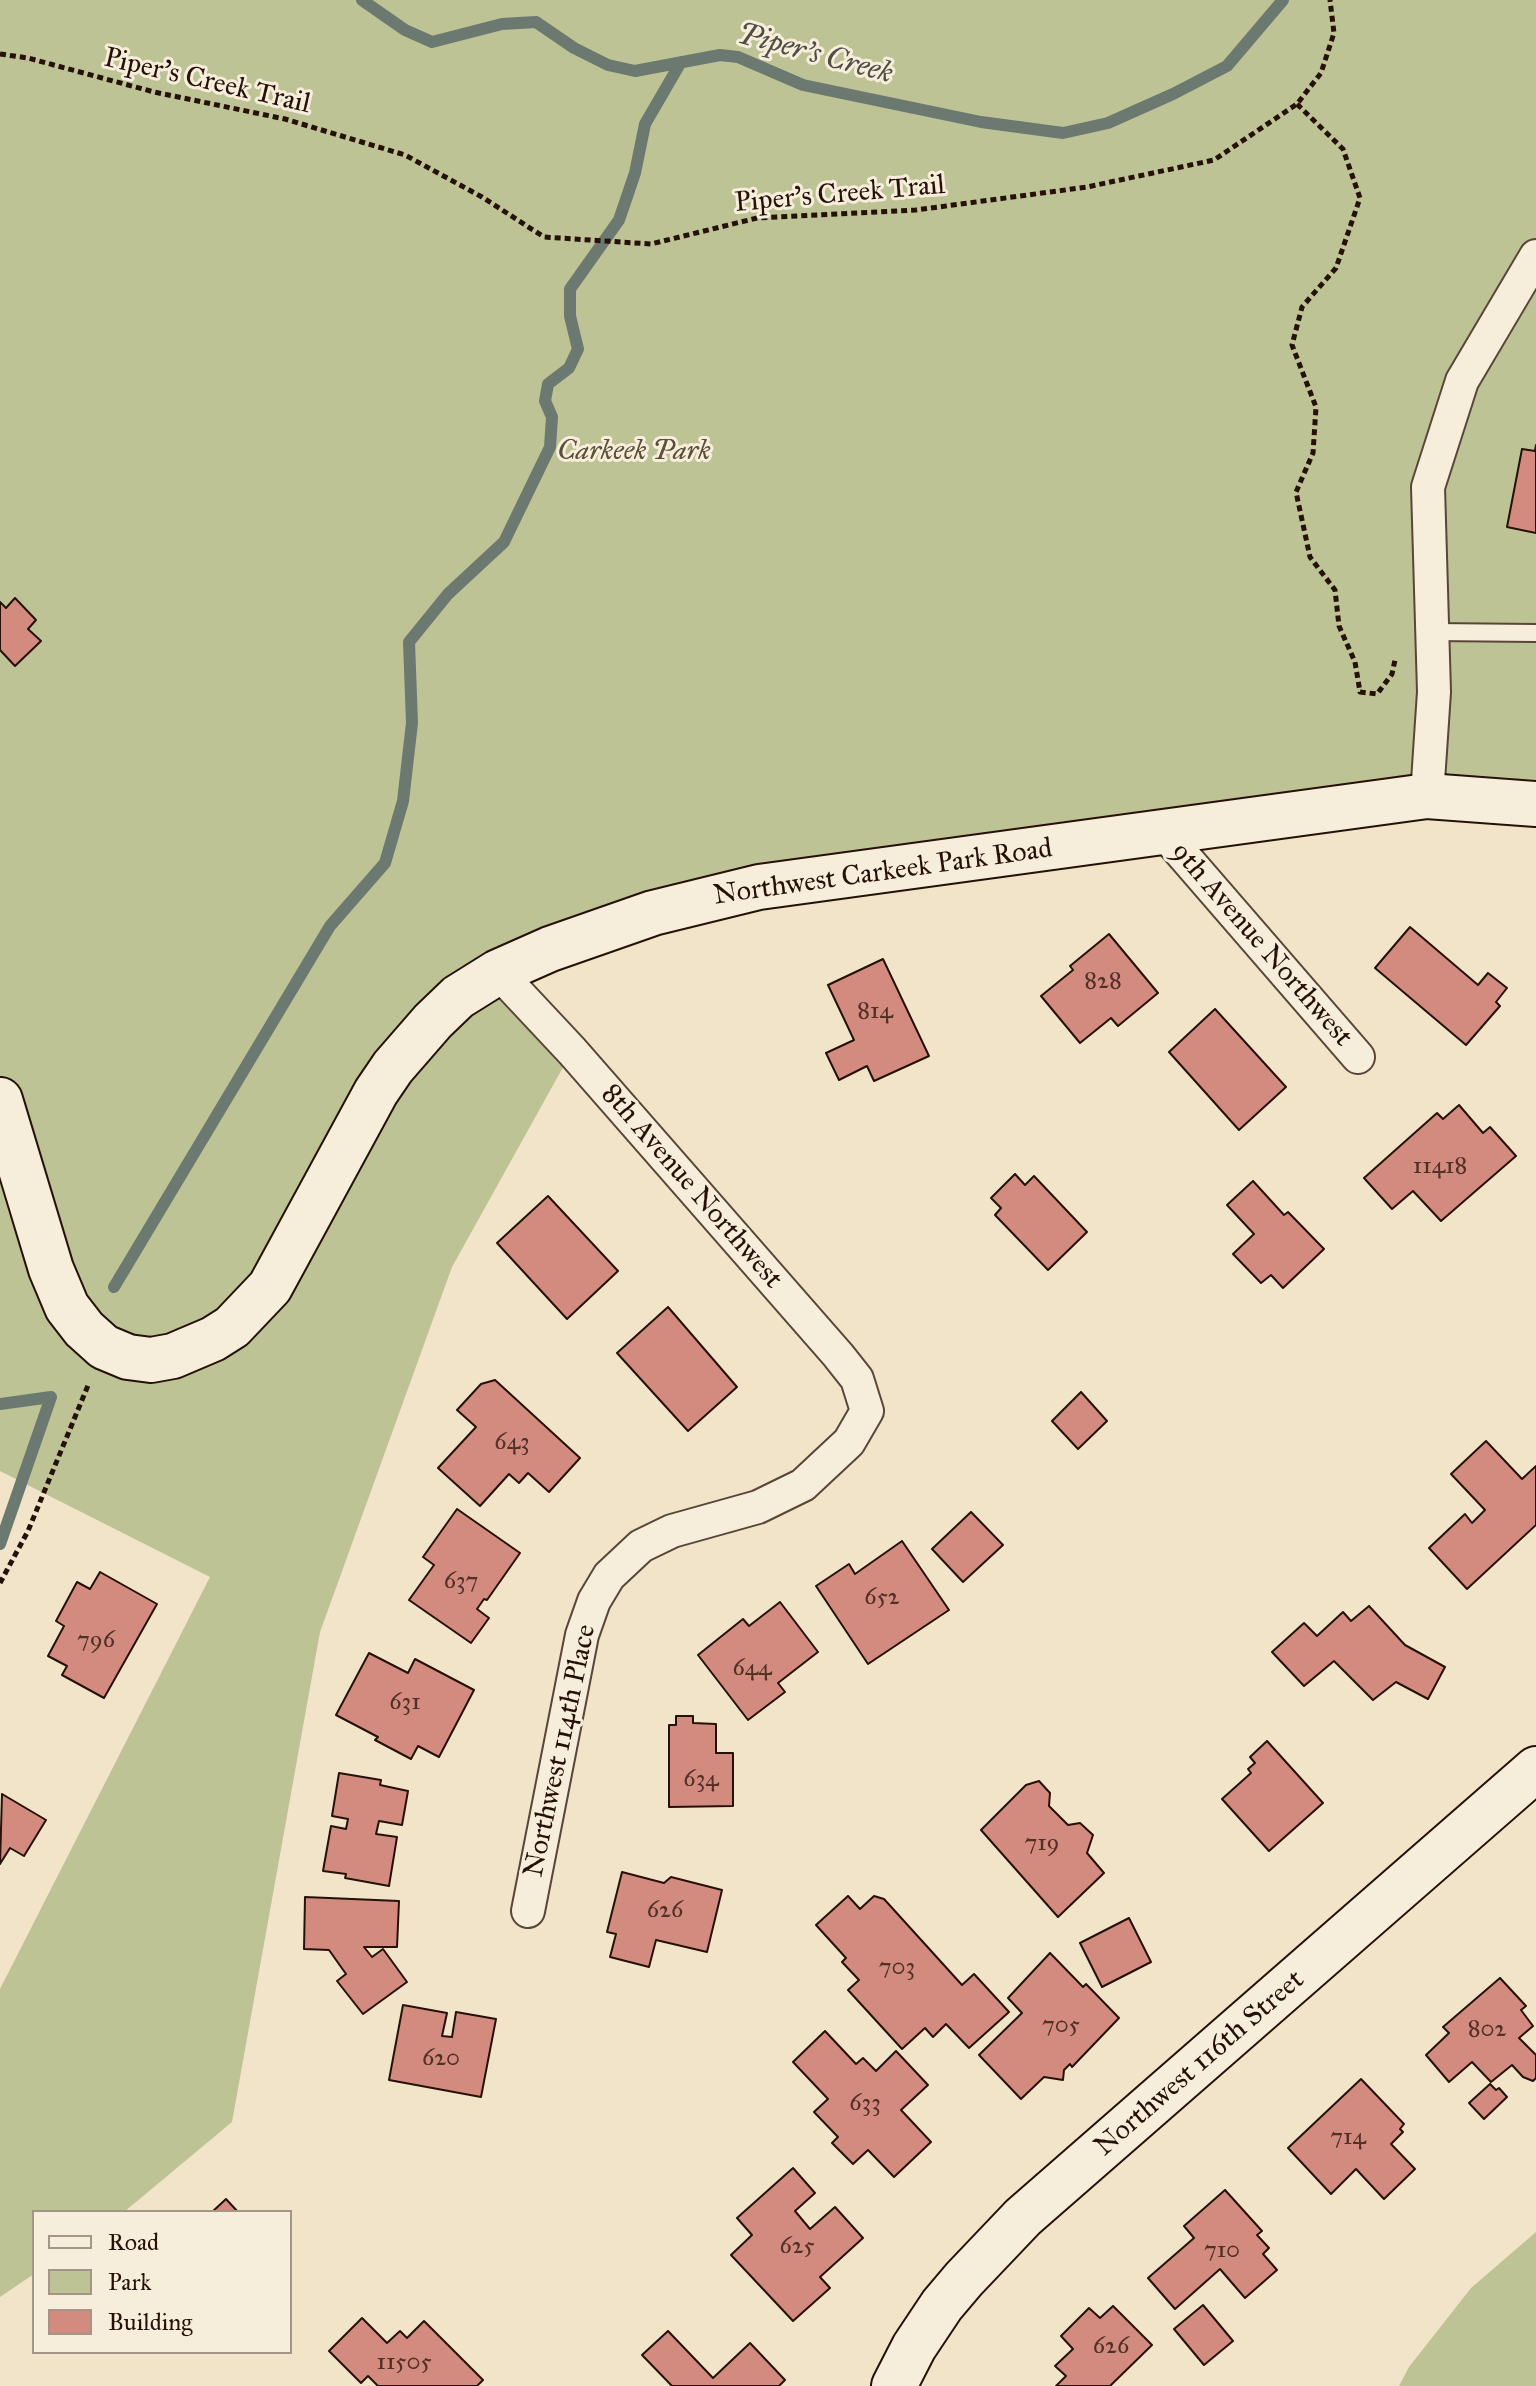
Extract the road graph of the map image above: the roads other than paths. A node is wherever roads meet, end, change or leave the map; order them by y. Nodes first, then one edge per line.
1 (1536, 256) edge
2 (1433, 632) junction
3 (1536, 633) edge
4 (1427, 796) junction
5 (1536, 804) edge
6 (1164, 833) junction
7 (498, 972) junction
8 (1358, 1057) dead end
9 (0, 1100) edge
10 (867, 1411) joint
11 (1536, 1769) edge
12 (528, 1911) dead end
13 (894, 2386) edge

1 - 2 street
2 - 3 lane
2 - 4 street
4 - 5 street
4 - 6 street, Northwest Carkeek Park Road
6 - 7 street, Northwest Carkeek Park Road
6 - 8 street, 9th Avenue Northwest
7 - 9 street, Northwest Carkeek Park Road
7 - 10 street, 8th Avenue Northwest
10 - 12 street, Northwest 114th Place
11 - 13 street, Northwest 116th Street

